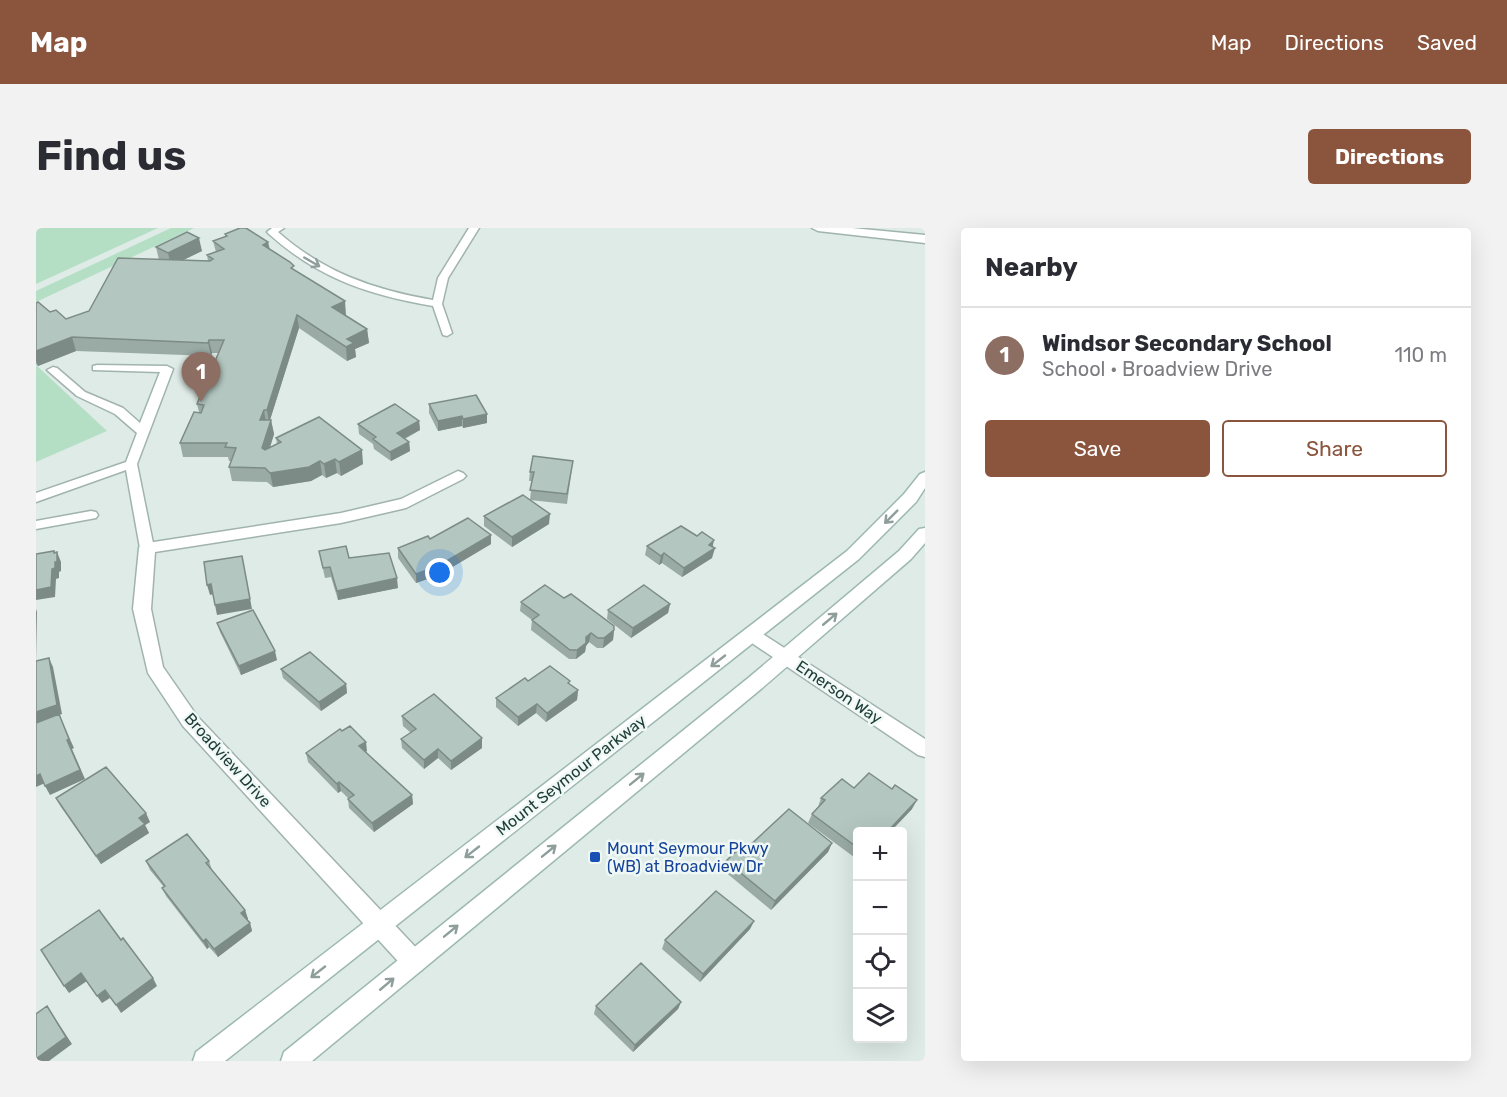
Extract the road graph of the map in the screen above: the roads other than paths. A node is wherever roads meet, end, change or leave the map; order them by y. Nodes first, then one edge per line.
1 (279, 228) edge
2 (474, 228) edge
3 (818, 228) edge
4 (834, 229) edge
5 (925, 239) edge
6 (438, 304) junction
7 (447, 333) dead end
8 (97, 368) dead end
9 (53, 370) dead end
10 (143, 432) junction
11 (131, 464) junction
12 (458, 476) dead end
13 (925, 477) edge
14 (36, 498) edge
15 (91, 515) dead end
16 (36, 525) edge
17 (925, 533) edge
18 (147, 548) junction
19 (752, 634) junction
20 (786, 657) junction
21 (925, 749) edge
22 (379, 924) junction
23 (414, 962) junction
24 (205, 1061) edge
25 (293, 1061) edge

1 -> 6 lane
2 - 6 lane
3 - 4 main road
4 - 5 main road
6 - 7 lane
8 - 10 lane
9 - 10 lane
10 - 11 lane
11 - 14 lane
11 - 18 lane
12 - 18 main road
13 -> 19 main road, Mount Seymour Parkway
15 - 16 lane
20 -> 17 main road
18 - 22 main road, Broadview Drive
19 - 20 main road, Emerson Way
19 -> 22 main road, Mount Seymour Parkway
20 - 21 main road, Emerson Way
23 -> 20 main road
22 - 23 main road, Broadview Drive
22 -> 24 main road, Mount Seymour Parkway
25 -> 23 main road

